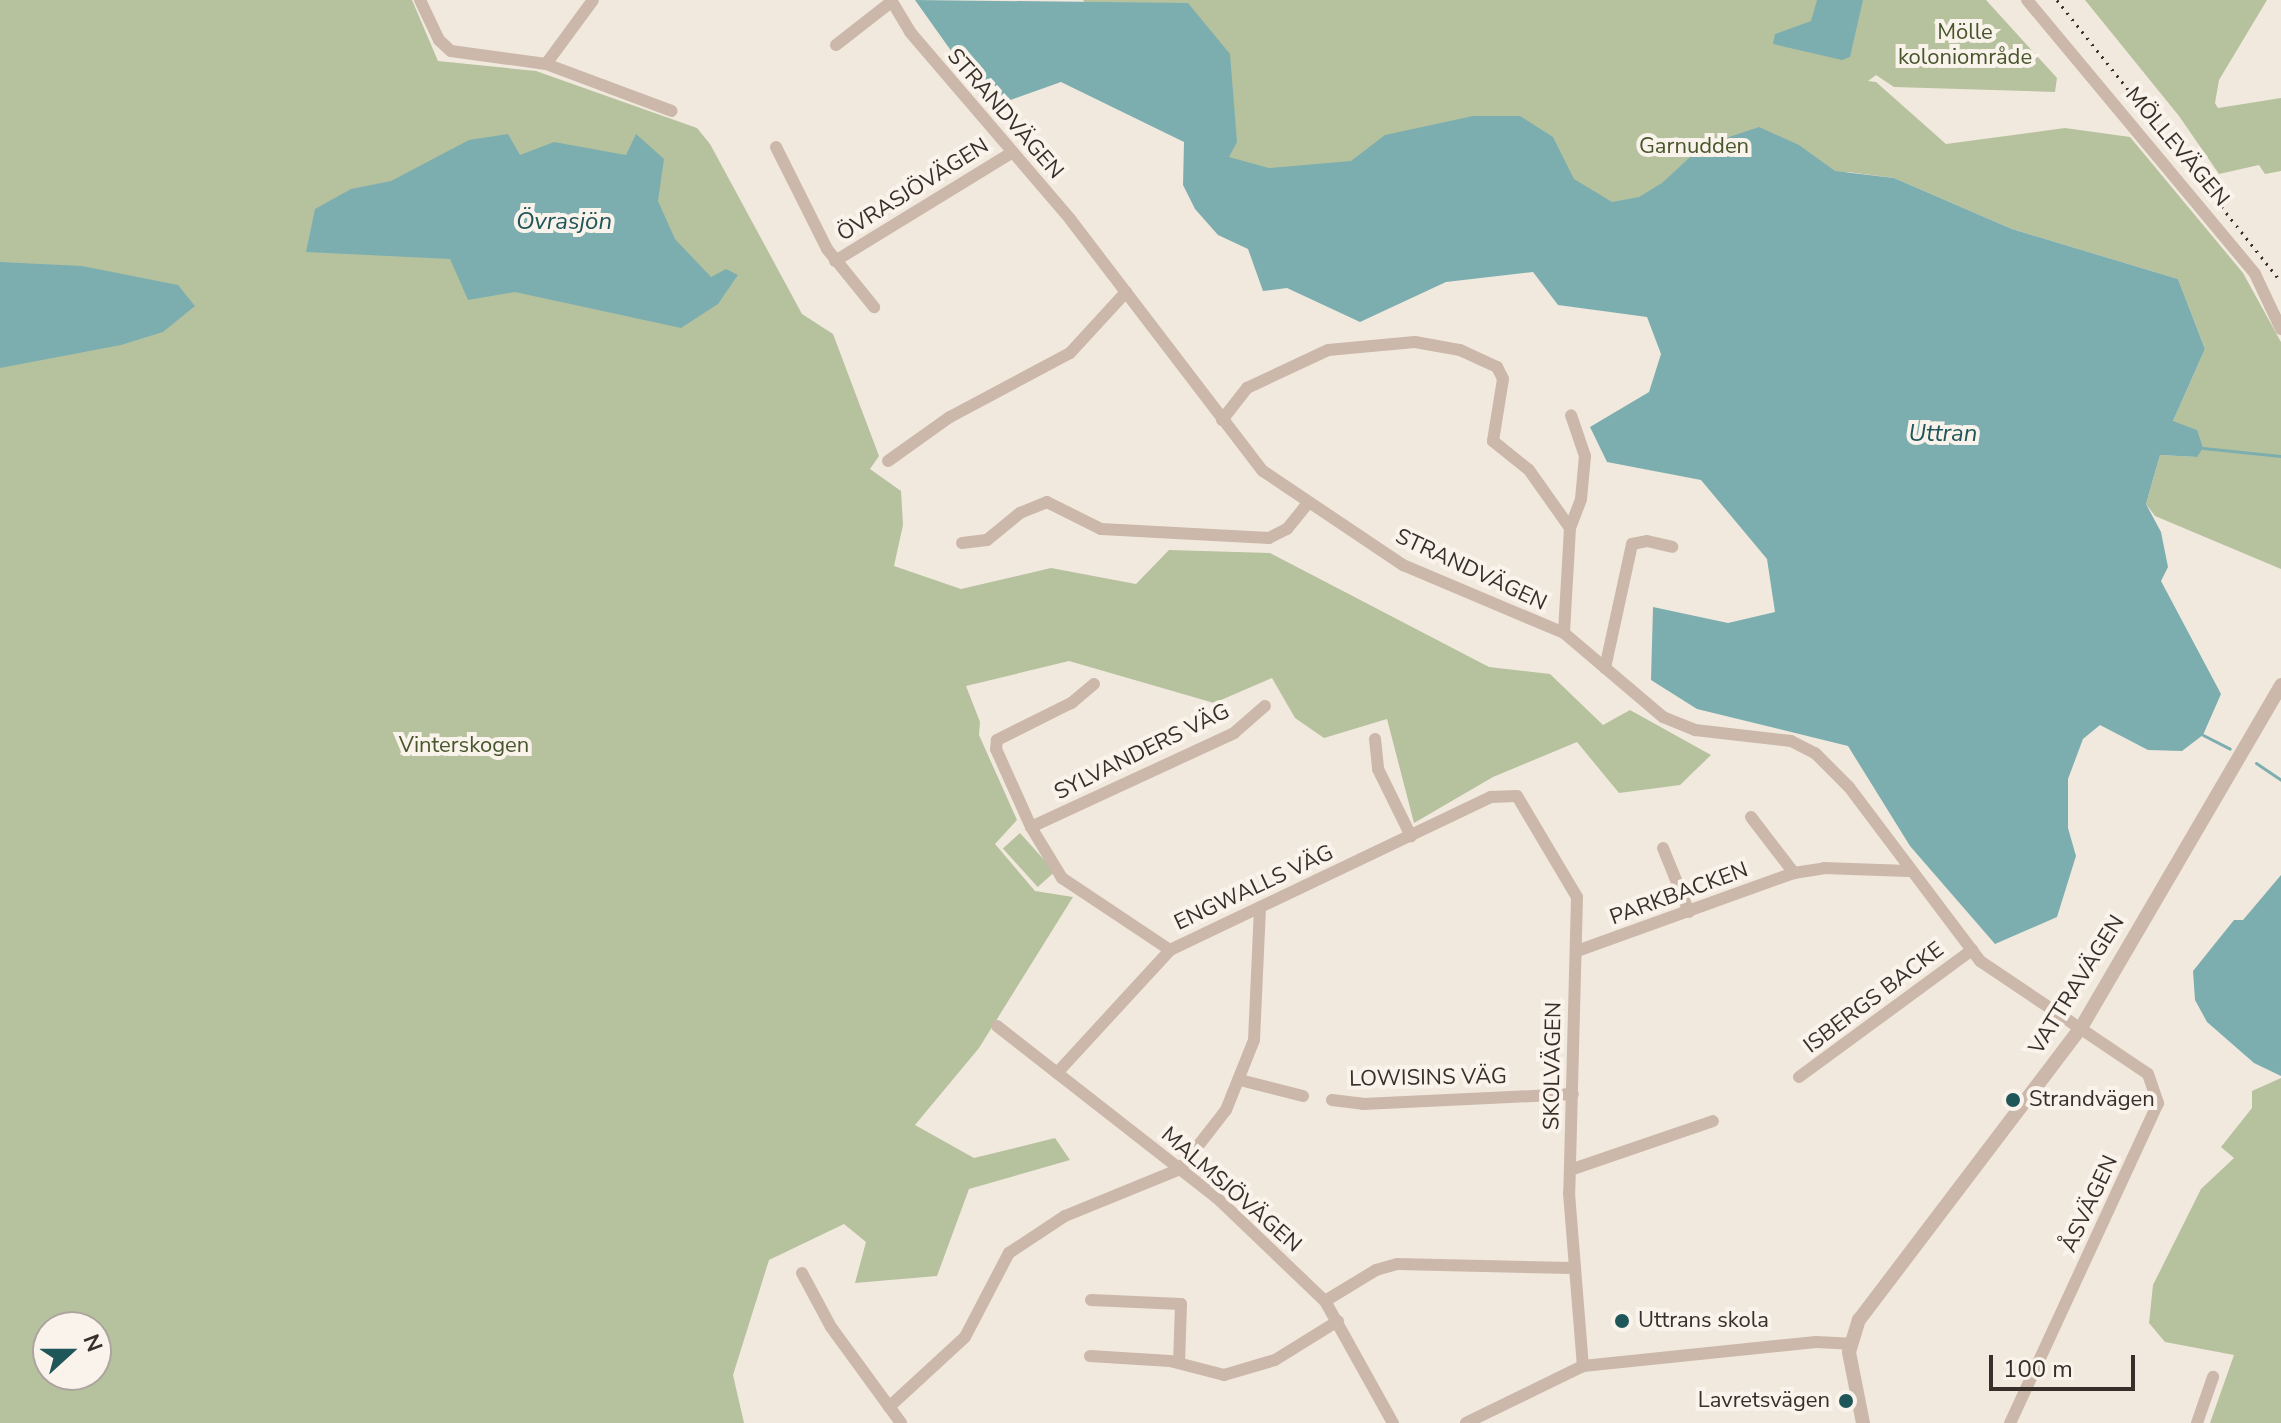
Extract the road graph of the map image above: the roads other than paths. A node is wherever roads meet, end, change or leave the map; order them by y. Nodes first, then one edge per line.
1 (420, 0) edge
2 (593, 0) edge
3 (2027, 0) edge
4 (891, 1) edge
5 (836, 45) dead end
6 (546, 64) junction
7 (672, 111) dead end
8 (776, 147) dead end
9 (1011, 153) junction
10 (835, 261) junction
11 (1126, 292) junction
12 (874, 307) dead end
13 (2281, 329) edge
14 (1571, 415) dead end
15 (1222, 420) junction
16 (888, 461) dead end
17 (1307, 504) junction
18 (1570, 528) junction
19 (962, 543) dead end
20 (1672, 547) dead end
21 (1564, 633) junction
22 (1605, 668) junction
23 (1094, 684) dead end
24 (2281, 685) edge
25 (1265, 706) dead end
26 (1375, 739) dead end
27 (1505, 793) joint
28 (1751, 817) dead end
29 (1031, 827) junction
30 (1411, 836) junction
31 (1663, 848) dead end
32 (1908, 871) junction
33 (1794, 873) junction
34 (1260, 907) junction
35 (1689, 912) junction
36 (1170, 950) junction
37 (1972, 950) junction
38 (1577, 951) junction
39 (997, 1026) dead end
40 (2082, 1026) junction
41 (1057, 1073) junction
42 (1799, 1077) dead end
43 (1240, 1080) junction
44 (1573, 1094) junction
45 (1303, 1096) dead end
46 (1332, 1100) dead end
47 (1713, 1121) dead end
48 (1180, 1169) junction
49 (1570, 1170) junction
50 (1572, 1268) junction
51 (802, 1273) dead end
52 (1091, 1300) dead end
53 (1325, 1301) junction
54 (1338, 1321) junction
55 (1851, 1344) junction
56 (1090, 1356) dead end
57 (1179, 1363) junction
58 (1583, 1366) junction
59 (2213, 1377) dead end
60 (889, 1407) junction
61 (901, 1423) edge
62 (1393, 1423) edge
63 (1466, 1423) edge
64 (1863, 1423) edge
65 (2010, 1423) edge
66 (2197, 1423) edge

1 - 6 street
2 - 6 street
3 - 13 street, MÖLLEVÄGEN
4 - 5 street
4 - 9 street, STRANDVÄGEN
6 - 7 street
8 - 10 street
9 - 10 street, ÖVRASJÖVÄGEN
9 - 11 street, STRANDVÄGEN
10 - 12 street
11 - 15 street, STRANDVÄGEN
11 - 16 street
14 - 18 street
15 - 17 street, STRANDVÄGEN
15 - 18 street
17 - 19 street
17 - 21 street, STRANDVÄGEN
18 - 21 street
20 - 22 street
21 - 22 street, STRANDVÄGEN
22 - 32 street, STRANDVÄGEN
23 - 29 street
24 - 40 street, VATTRAVÄGEN
25 - 29 street, SYLVANDERS VÄG
26 - 30 street
27 - 30 street, ENGWALLS VÄG
27 - 38 street, SKOLVÄGEN
28 - 33 street, PARKBACKEN
29 - 36 street
30 - 34 street, ENGWALLS VÄG
31 - 35 street
32 - 33 street, PARKBACKEN
32 - 37 street, STRANDVÄGEN
33 - 35 street, PARKBACKEN
34 - 36 street, ENGWALLS VÄG
34 - 43 street
35 - 38 street, PARKBACKEN
36 - 41 street, ENGWALLS VÄG
37 - 40 street, STRANDVÄGEN
37 - 42 street, ISBERGS BACKE
38 - 44 street, SKOLVÄGEN
39 - 41 street, MALMSJÖVÄGEN
40 - 55 street, VATTRAVÄGEN
40 - 65 street, ÅSVÄGEN
41 - 48 street, MALMSJÖVÄGEN
43 - 45 street
43 - 48 street
44 - 46 street, LOWISINS VÄG
44 - 49 street, SKOLVÄGEN
47 - 49 street
48 - 53 street, MALMSJÖVÄGEN
48 - 60 street
49 - 50 street, SKOLVÄGEN
50 - 53 street
50 - 58 street, SKOLVÄGEN
51 - 60 street
52 - 57 street
53 - 54 street, MALMSJÖVÄGEN
54 - 57 street
54 - 62 street, MALMSJÖVÄGEN
55 - 58 street
55 - 64 street, VATTRAVÄGEN
56 - 57 street
58 - 63 street
59 - 66 street
60 - 61 street

